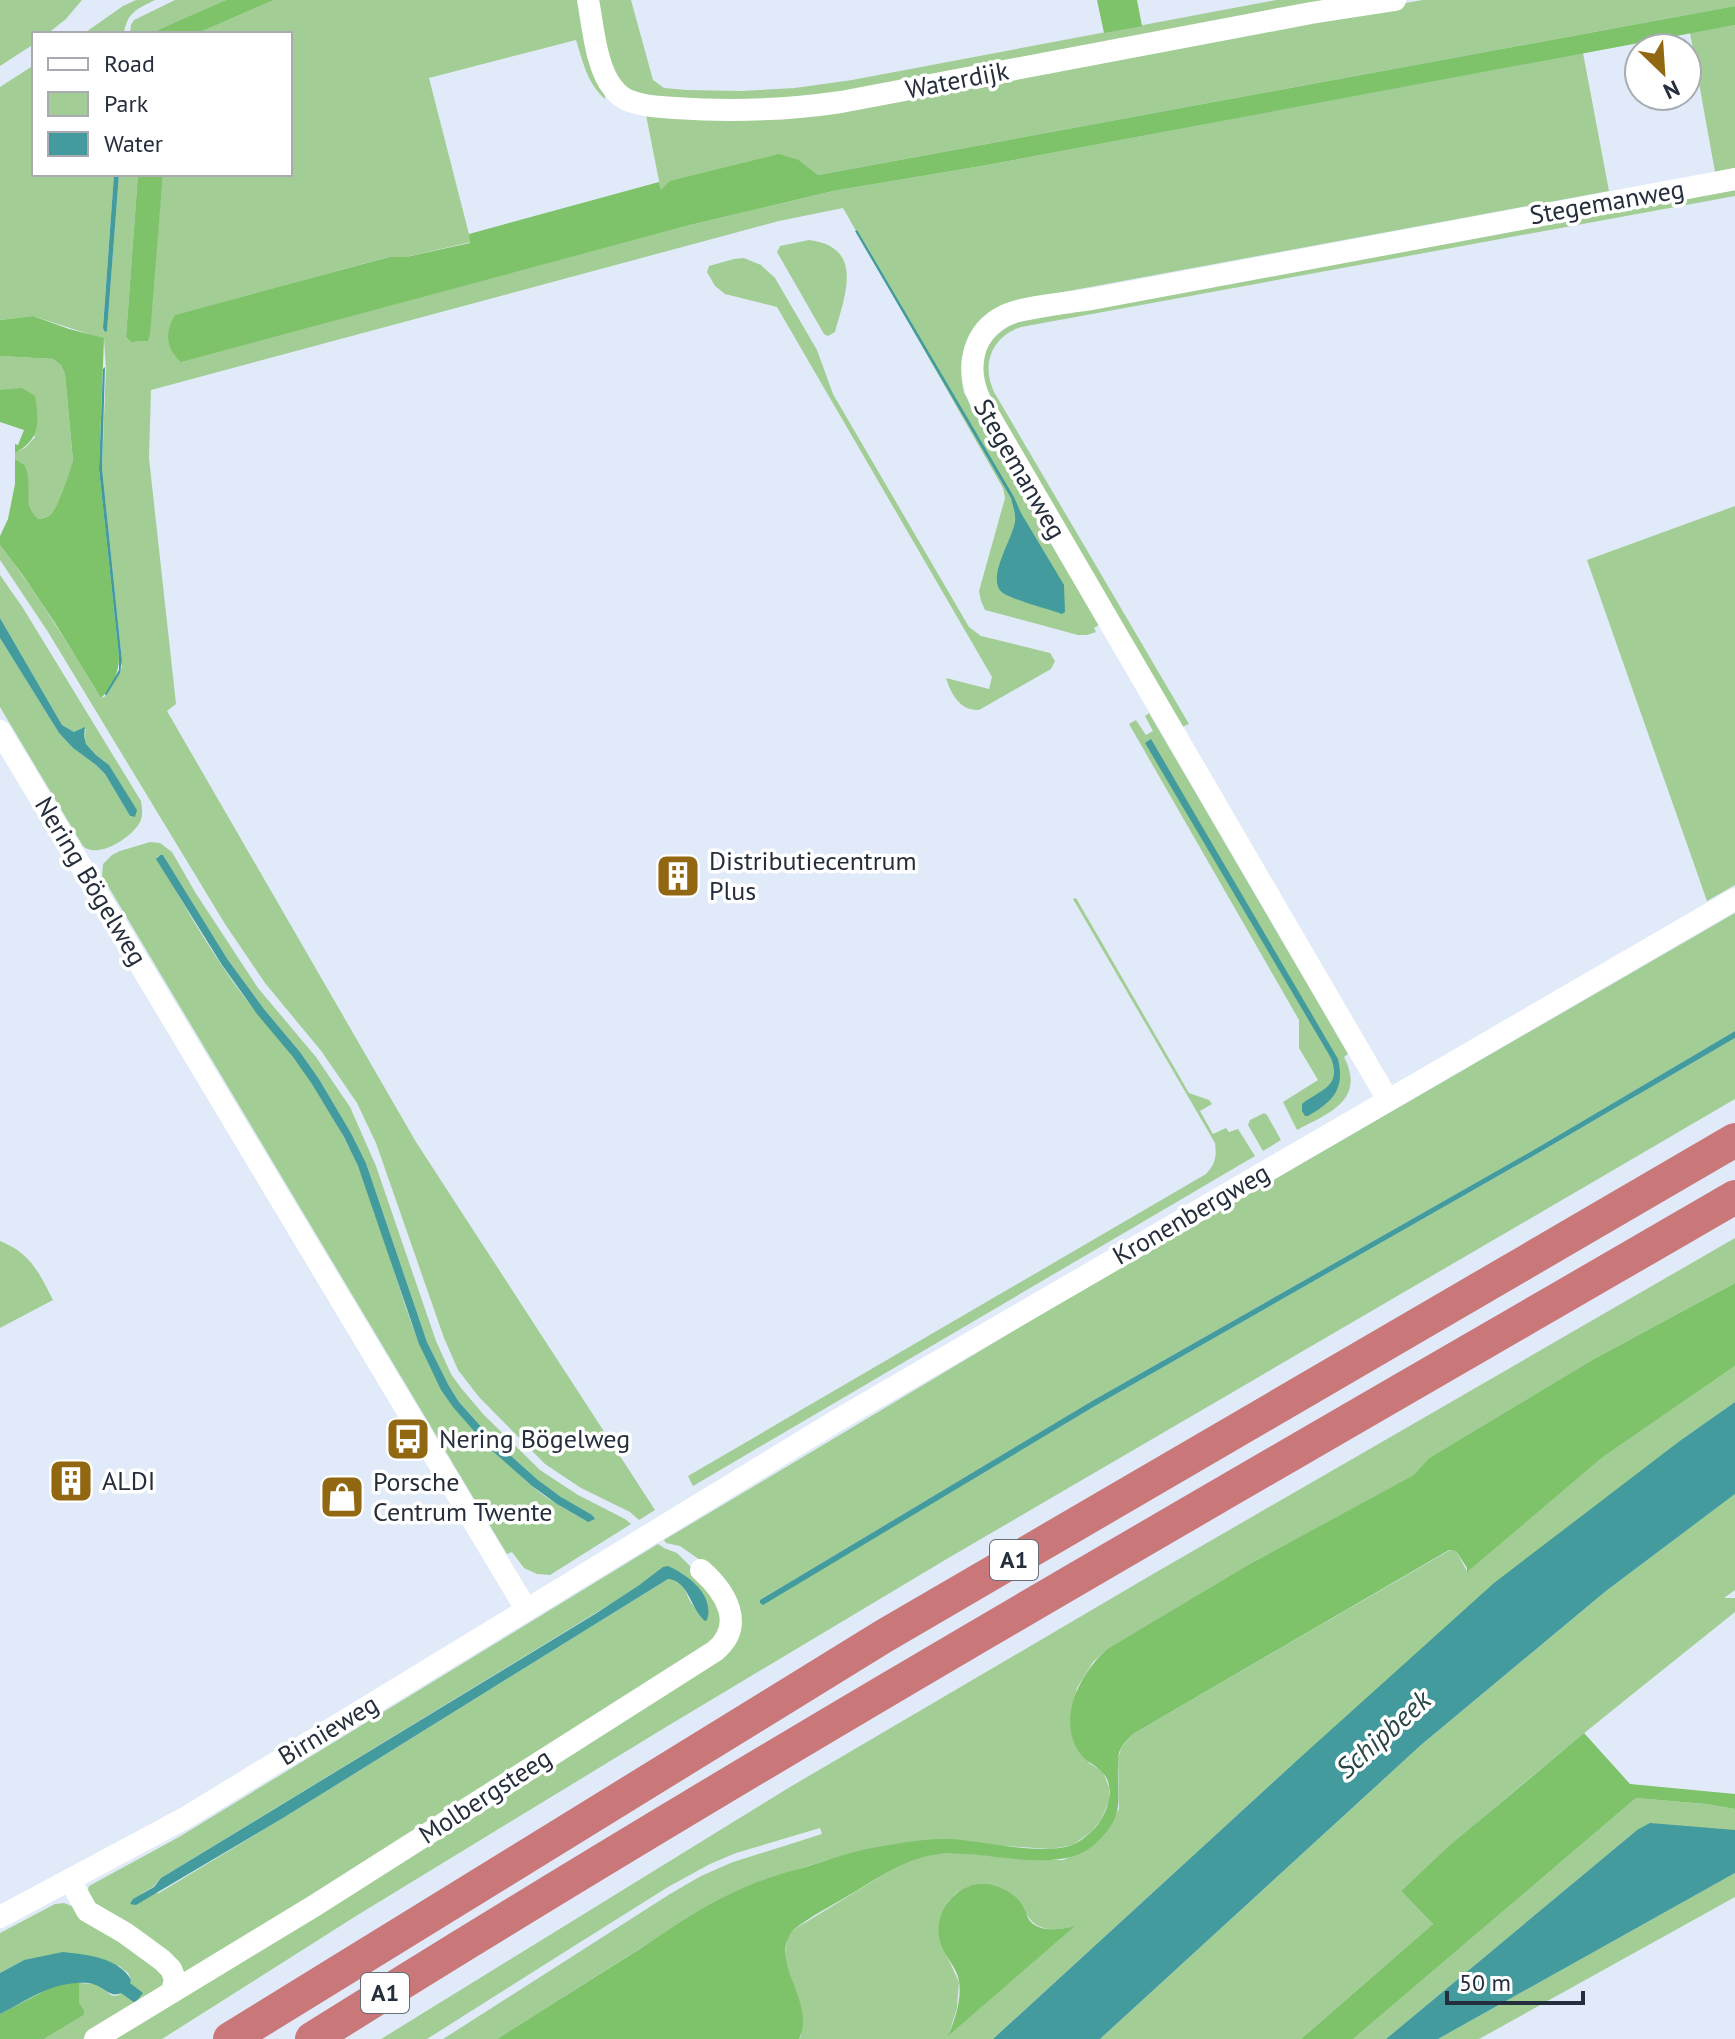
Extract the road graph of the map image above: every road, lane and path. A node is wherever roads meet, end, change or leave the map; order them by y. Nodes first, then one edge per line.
1 (588, 0) edge
2 (1395, 0) edge
3 (1735, 179) edge
4 (0, 731) edge
5 (1735, 899) edge
6 (1388, 1100) junction
7 (1735, 1140) edge
8 (1735, 1197) edge
9 (650, 1533) joint
10 (701, 1570) dead end
11 (526, 1609) junction
12 (70, 1880) junction
13 (0, 1917) edge
14 (172, 1992) junction
15 (95, 2039) edge
16 (230, 2039) edge
17 (312, 2039) edge

1 - 2 street, Waterdijk
3 - 6 street, Stegemanweg
4 - 11 street, Nering Bögelweg
5 - 6 street, Kronenbergweg
6 - 9 street, Kronenbergweg
7 - 16 highway, A1
8 - 17 highway, A1
9 - 11 street, Birnieweg
10 - 14 street, Molbergsteeg
11 - 12 street, Birnieweg
12 - 13 street, Birnieweg
12 - 14 street
14 - 15 street, Molbergsteeg

